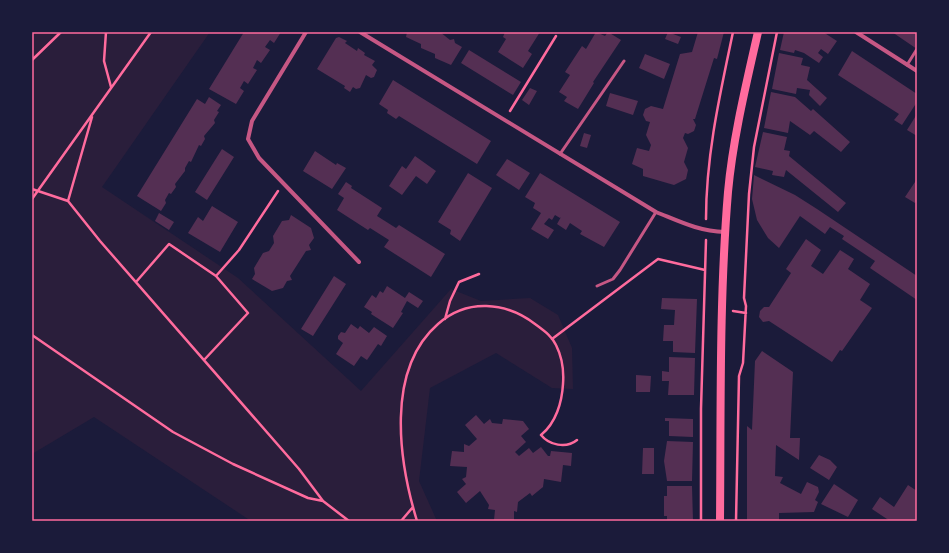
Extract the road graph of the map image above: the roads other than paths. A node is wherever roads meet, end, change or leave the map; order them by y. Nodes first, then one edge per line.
1 (306, 32) edge
2 (360, 32) edge
3 (758, 32) edge
4 (856, 32) edge
5 (917, 49) edge
6 (624, 61) dead end
7 (907, 65) junction
8 (917, 71) edge
9 (560, 154) junction
10 (656, 212) junction
11 (725, 232) junction
12 (359, 262) dead end
13 (597, 286) dead end
14 (720, 521) edge

1 - 12 street
2 - 9 street
3 - 11 main road
4 - 7 street
5 - 7 lane
6 - 9 lane
7 - 8 street
9 - 10 street
10 - 11 street
10 - 13 lane
11 - 14 main road

